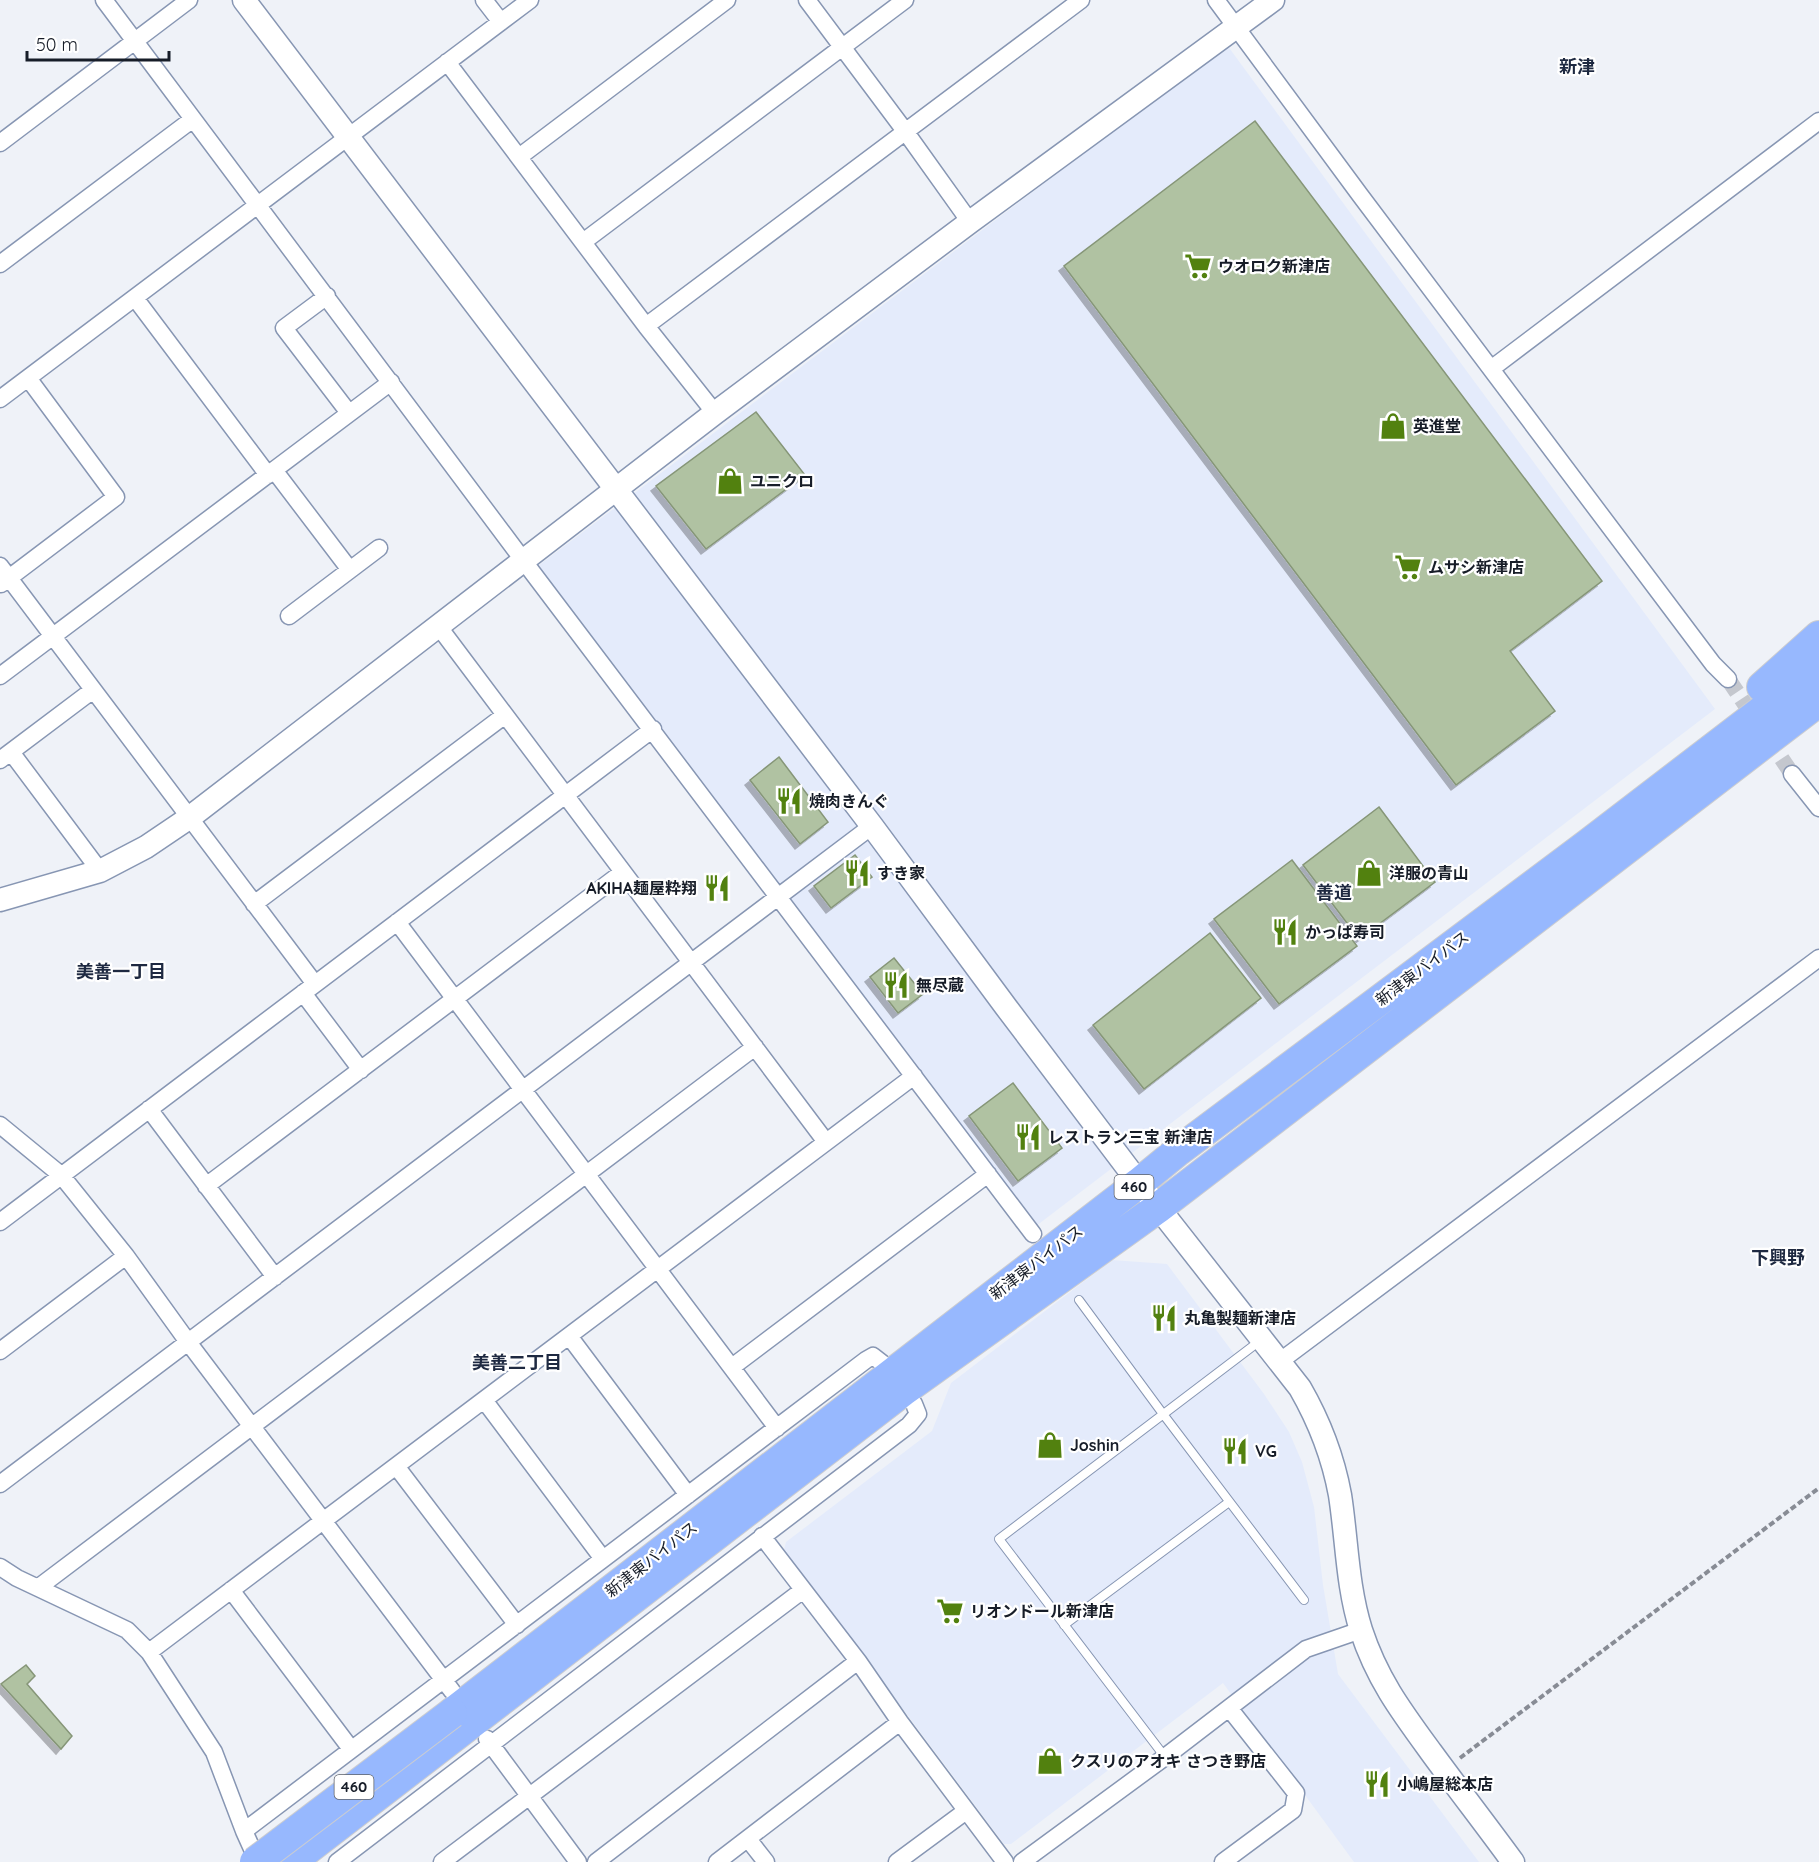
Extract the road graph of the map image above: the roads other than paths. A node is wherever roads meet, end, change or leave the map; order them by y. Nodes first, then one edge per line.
1 (104, 0) edge
2 (189, 0) edge
3 (244, 0) edge
4 (484, 0) edge
5 (530, 0) edge
6 (727, 0) edge
7 (807, 0) edge
8 (905, 0) edge
9 (1081, 0) edge
10 (1216, 0) edge
11 (1273, 0) edge
12 (501, 22) junction
13 (1237, 27) junction
14 (135, 41) junction
15 (842, 47) junction
16 (447, 62) junction
17 (193, 119) junction
18 (1819, 121) edge
19 (905, 131) junction
20 (348, 136) junction
21 (0, 143) edge
22 (519, 157) junction
23 (258, 205) junction
24 (970, 222) junction
25 (583, 242) junction
26 (0, 264) edge
27 (327, 296) junction
28 (135, 298) junction
29 (646, 326) junction
30 (1491, 369) junction
31 (28, 378) junction
32 (391, 382) junction
33 (0, 399) edge
34 (349, 413) junction
35 (715, 414) junction
36 (271, 472) junction
37 (616, 490) junction
38 (379, 548) dead end
39 (523, 560) junction
40 (350, 570) junction
41 (3, 577) edge
42 (289, 616) dead end
43 (439, 627) junction
44 (53, 636) junction
45 (1819, 636) edge
46 (1819, 667) edge
47 (0, 676) edge
48 (1728, 679) tunnel mouth
49 (93, 690) junction
50 (1819, 701) edge
51 (1819, 714) edge
52 (505, 715) junction
53 (653, 729) junction
54 (5, 756) edge
55 (1731, 768) junction
56 (1792, 774) tunnel mouth
57 (566, 795) junction
58 (1819, 808) edge
59 (189, 818) junction
60 (872, 826) junction
61 (1588, 844) junction
62 (100, 871) junction
63 (623, 872) junction
64 (779, 896) junction
65 (0, 900) edge
66 (254, 904) junction
67 (397, 922) junction
68 (1819, 958) edge
69 (691, 963) junction
70 (309, 989) junction
71 (454, 999) junction
72 (755, 1047) junction
73 (361, 1070) junction
74 (914, 1076) junction
75 (523, 1090) junction
76 (149, 1109) junction
77 (0, 1125) edge
78 (826, 1142) junction
79 (586, 1174) junction
80 (988, 1174) junction
81 (62, 1175) junction
82 (1139, 1183) junction
83 (206, 1186) junction
84 (1158, 1208) junction
85 (0, 1222) edge
86 (1033, 1234) dead end
87 (126, 1256) junction
88 (658, 1269) junction
89 (275, 1277) junction
90 (1079, 1300) dead end
91 (569, 1336) junction
92 (1261, 1340) junction
93 (188, 1342) junction
94 (0, 1351) edge
95 (1279, 1362) junction
96 (732, 1367) junction
97 (896, 1382) junction
98 (484, 1400) junction
99 (1163, 1414) junction
100 (252, 1427) junction
101 (777, 1428) junction
102 (396, 1466) junction
103 (0, 1484) edge
104 (688, 1495) junction
105 (1229, 1502) junction
106 (323, 1521) junction
107 (762, 1536) junction
108 (603, 1559) junction
109 (0, 1567) edge
110 (39, 1587) junction
111 (231, 1590) junction
112 (802, 1590) junction
113 (1304, 1600) dead end
114 (517, 1625) junction
115 (1064, 1625) junction
116 (1361, 1630) junction
117 (149, 1652) junction
118 (858, 1661) junction
119 (1229, 1708) junction
120 (465, 1716) junction
121 (900, 1722) junction
122 (351, 1749) junction
123 (1165, 1757) junction
124 (529, 1797) junction
125 (966, 1811) junction
126 (244, 1831) junction
127 (748, 1839) junction
128 (257, 1862) edge
129 (291, 1862) edge
130 (338, 1862) edge
131 (442, 1862) edge
132 (578, 1862) edge
133 (596, 1862) edge
134 (717, 1862) edge
135 (766, 1862) edge
136 (897, 1862) edge
137 (1005, 1862) edge
138 (1022, 1862) edge
139 (1223, 1862) edge
140 (1513, 1862) edge

1 - 14 street
2 - 14 street
3 - 20 street
4 - 12 street
5 - 12 street
6 - 22 street
7 - 15 street
8 - 15 street
9 - 19 street
10 - 13 street
11 - 13 street
12 - 16 street
13 - 24 street
13 - 30 street
14 - 17 street
14 - 21 street
15 - 19 street
15 - 25 street
16 - 20 street
16 - 22 street
17 - 23 street
17 - 26 street
18 - 30 street
19 - 24 street
19 - 29 street
20 - 23 street
20 - 37 street
22 - 25 street
23 - 27 street
23 - 28 street
24 - 35 street
25 - 29 street
27 - 32 street
27 - 34 street
28 - 31 street
28 - 36 street
29 - 35 street
30 - 48 street
31 - 33 street
31 - 41 street
32 - 34 street
32 - 39 street
34 - 36 street
35 - 37 street
36 - 40 street
36 - 44 street
37 - 39 street
37 - 60 street
38 - 40 street
39 - 43 street
39 - 53 street
40 - 42 street
41 - 44 street
43 - 52 street
43 - 59 street
44 - 47 street
44 - 49 street
45 - 61 highway
46 - 61 highway, 新津東バイパス / 460
49 - 54 street
49 - 59 street
50 - 55 highway, 新津東バイパス / 460
51 - 55 highway
52 - 57 street
52 - 66 street
53 - 57 street
53 - 64 street
54 - 62 street
55 - 84 highway, 新津東バイパス / 460
56 - 58 street
57 - 63 street
57 - 67 street
59 - 62 street
59 - 66 street
60 - 64 street
60 - 82 street
61 - 82 highway, 新津東バイパス / 460
62 - 65 street
63 - 69 street
63 - 71 street
64 - 69 street
64 - 74 street
66 - 70 street
67 - 70 street
67 - 71 street
68 - 95 street
69 - 72 street
69 - 75 street
70 - 73 street
70 - 76 street
71 - 73 street
71 - 75 street
72 - 78 street
72 - 79 street
73 - 83 street
74 - 78 street
74 - 80 street
75 - 79 street
75 - 89 street
76 - 81 street
76 - 83 street
77 - 81 street
78 - 88 street
79 - 88 street
79 - 100 street
80 - 86 street
80 - 96 street
81 - 85 street
81 - 87 street
82 - 84 street
82 - 97 highway, 新津東バイパス / 460
83 - 89 street
84 - 92 street
84 - 97 highway, 新津東バイパス / 460
87 - 93 street
87 - 94 street
88 - 91 street
88 - 96 street
89 - 93 street
90 - 99 lane
91 - 98 street
91 - 104 street
92 - 95 street
92 - 99 lane
93 - 100 street
93 - 103 street
95 - 116 street
96 - 101 street
97 - 101 street
97 - 107 street
97 - 120 highway, 新津東バイパス / 460
98 - 102 street
98 - 108 street
99 - 105 lane
99 - 115 lane
100 - 106 street
100 - 110 street
101 - 104 street
102 - 106 street
102 - 114 street
104 - 108 street
105 - 113 lane
105 - 115 lane
106 - 111 street
106 - 120 street
107 - 112 street
107 - 120 street
108 - 114 street
109 - 110 street
110 - 117 street
111 - 117 street
111 - 122 street
112 - 118 street
112 - 124 street
114 - 120 street
115 - 123 lane
116 - 119 street
116 - 140 street
117 - 126 street
118 - 121 street
118 - 133 street
119 - 123 street
119 - 139 street
120 - 122 street
120 - 124 street
120 - 128 highway, 新津東バイパス / 460, bridge
120 - 129 highway, 新津東バイパス / 460
120 - 130 street
121 - 125 street
121 - 127 street
122 - 126 street
123 - 138 street
124 - 131 street
124 - 132 street
125 - 136 street
125 - 137 street
126 - 128 street
127 - 134 street
127 - 135 street

